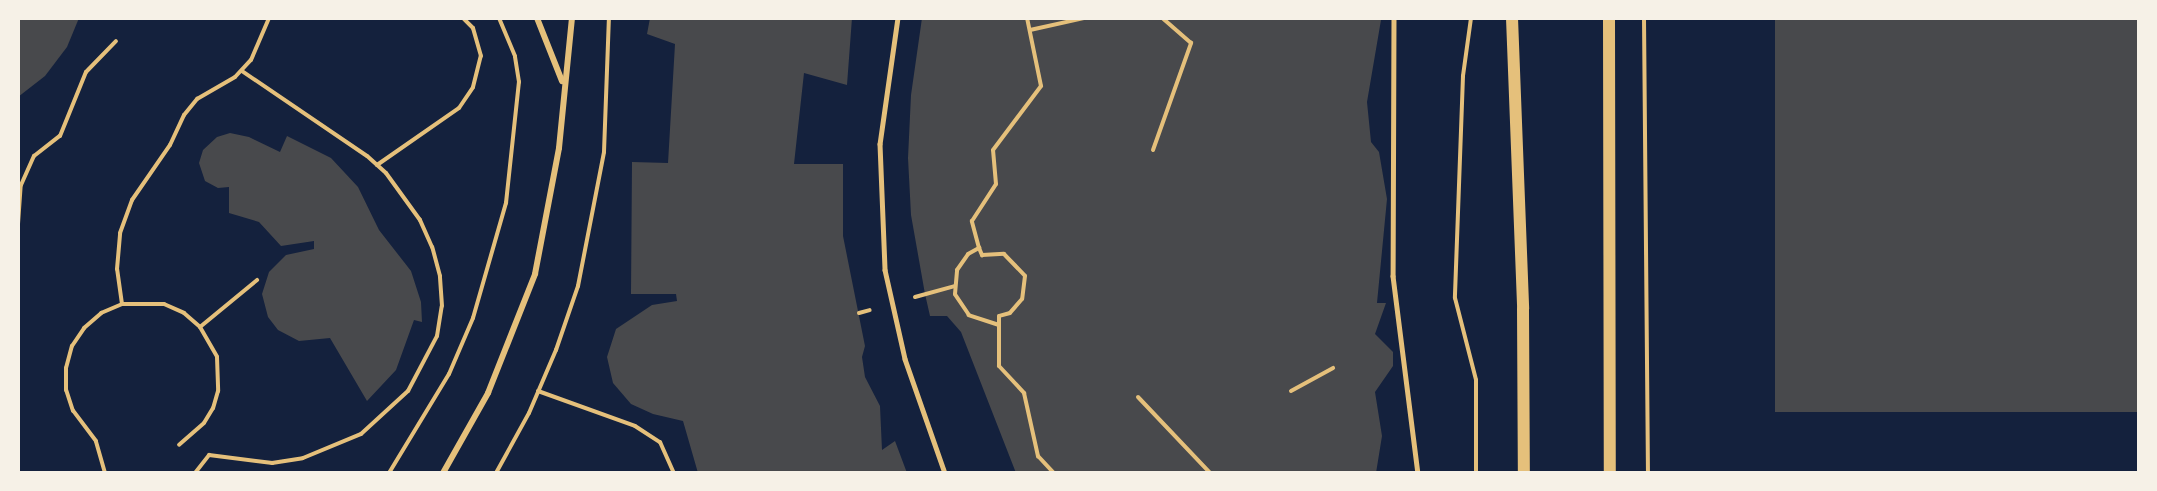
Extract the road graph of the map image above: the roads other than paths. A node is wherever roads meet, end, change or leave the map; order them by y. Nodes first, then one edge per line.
1 (537, 18) edge
2 (572, 18) edge
3 (898, 18) edge
4 (1394, 18) edge
5 (1512, 18) edge
6 (1609, 18) edge
7 (564, 85) junction
8 (443, 473) edge
9 (945, 473) edge
10 (1418, 473) edge
11 (1524, 473) edge
12 (1611, 473) edge

1 - 7 street
2 - 7 street
3 - 9 lane
4 - 10 lane
5 - 11 main road
6 - 12 main road
7 - 8 street

